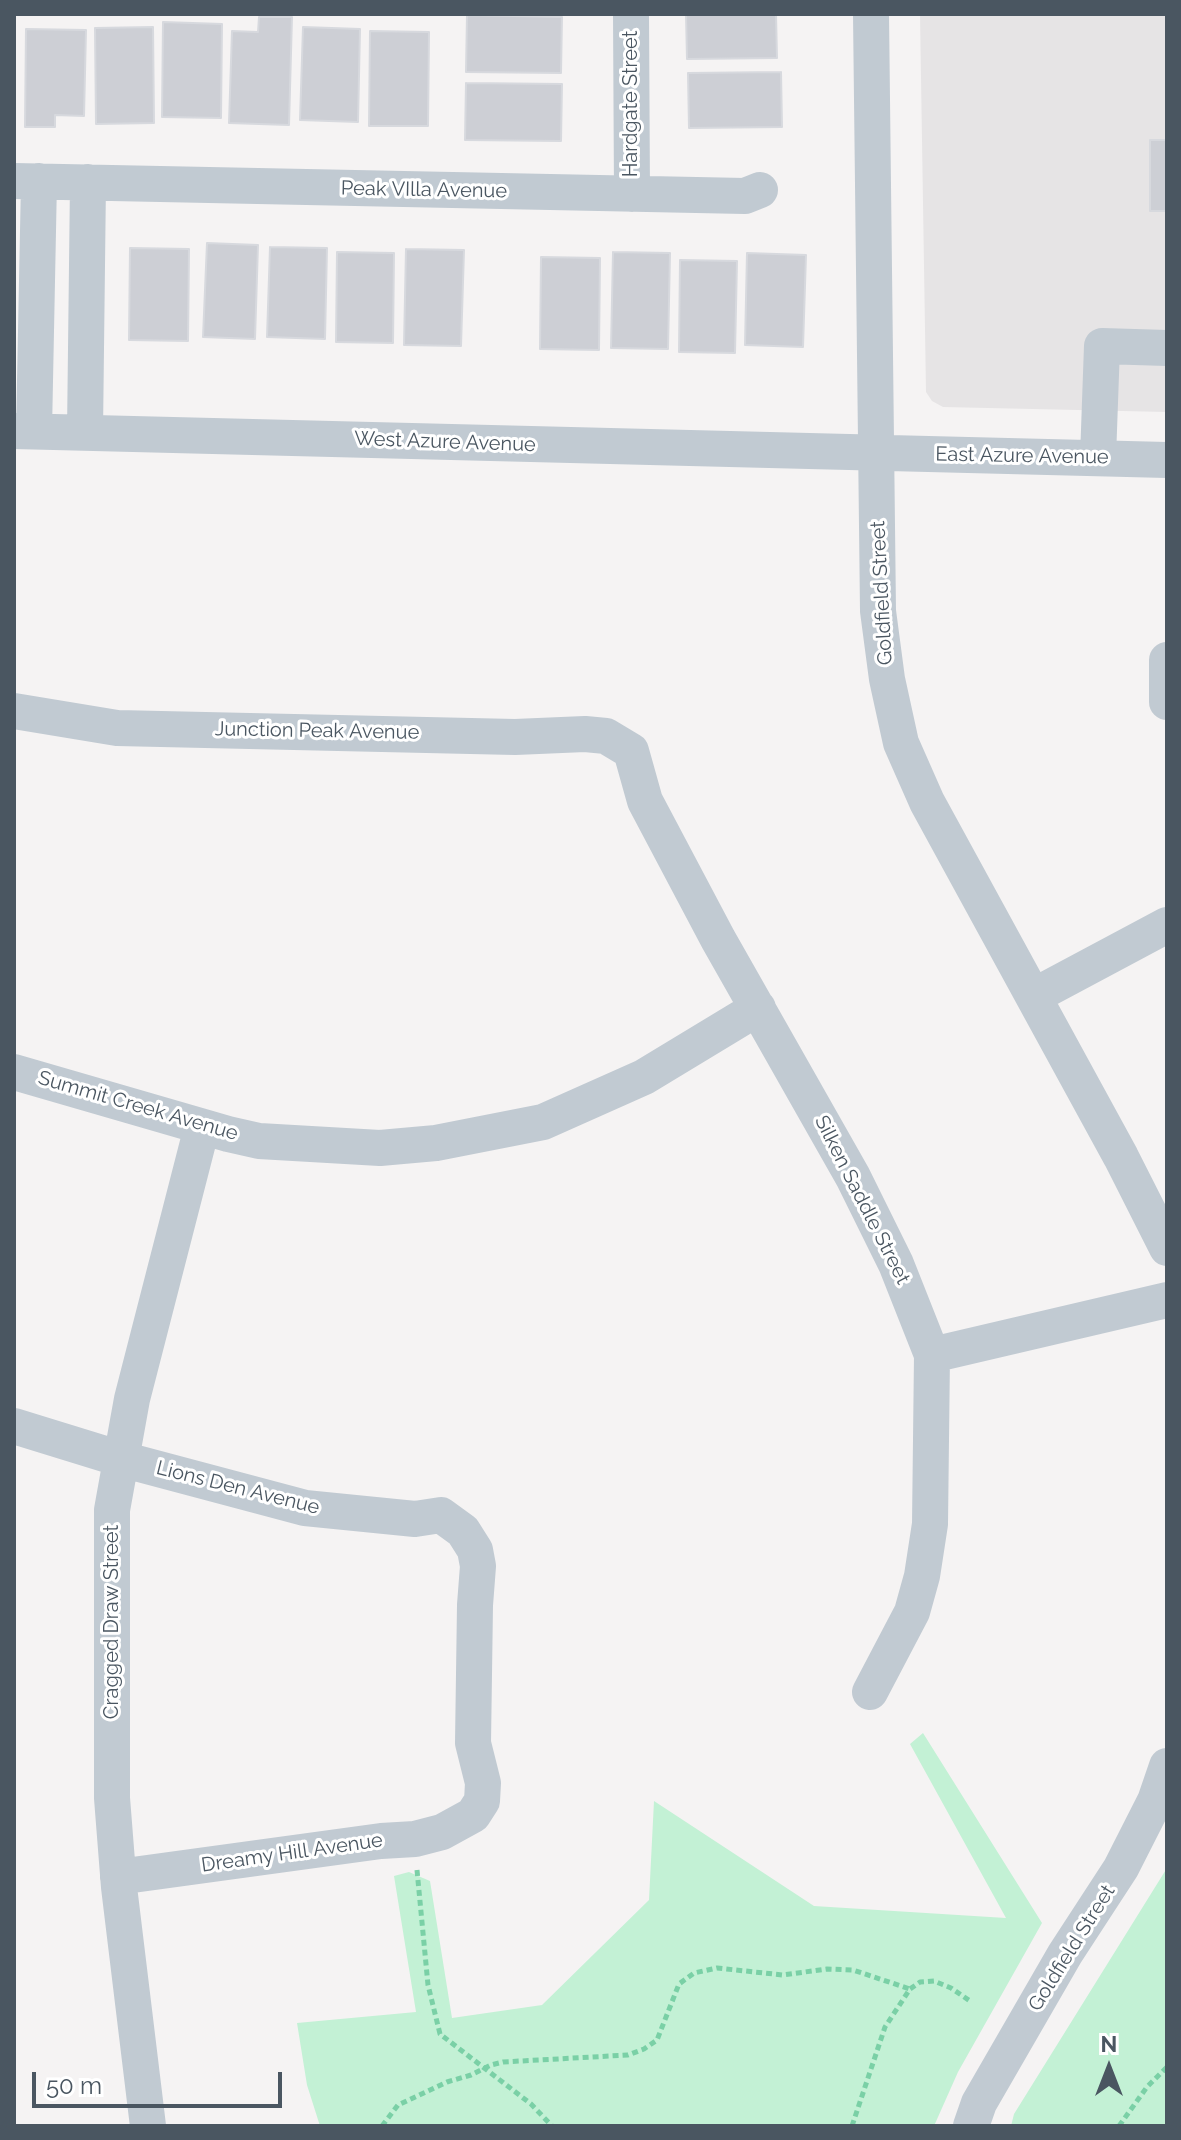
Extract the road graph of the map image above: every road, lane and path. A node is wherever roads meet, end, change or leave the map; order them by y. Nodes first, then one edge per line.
1 (631, 14) edge
2 (871, 14) edge
3 (27, 181) edge
4 (88, 182) junction
5 (760, 190) dead end
6 (632, 194) junction
7 (38, 295) junction
8 (86, 297) junction
9 (1167, 348) edge
10 (24, 431) edge
11 (85, 432) junction
12 (877, 453) junction
13 (1098, 458) junction
14 (1167, 460) edge
15 (1167, 660) edge
16 (1167, 702) edge
17 (14, 711) edge
18 (620, 744) joint
19 (1167, 925) edge
20 (1034, 996) junction
21 (758, 1008) junction
22 (14, 1072) edge
23 (202, 1127) junction
24 (1167, 1248) edge
25 (1167, 1300) edge
26 (932, 1355) junction
27 (14, 1426) edge
28 (121, 1459) junction
29 (870, 1692) dead end
30 (1167, 1766) edge
31 (464, 1820) joint
32 (415, 1839) junction
33 (118, 1877) junction
34 (910, 1989) junction
35 (970, 2001) dead end
36 (1167, 2067) edge
37 (484, 2068) junction
38 (148, 2126) edge
39 (382, 2126) edge
40 (552, 2126) edge
41 (852, 2126) edge
42 (971, 2126) edge
43 (1119, 2126) edge

1 - 6 street, Hardgate Street
2 - 12 street, Goldfield Street
3 - 4 street, Peak VIlla Avenue
3 - 7 street, Peak VIlla Avenue
4 - 6 street, Peak VIlla Avenue
4 - 8 street
5 - 6 street, Peak VIlla Avenue
7 - 8 street
7 - 10 street, Peak VIlla Avenue
8 - 11 street
9 - 13 street
10 - 11 street, West Azure Avenue
11 - 12 street, West Azure Avenue
12 - 13 street, East Azure Avenue
12 - 20 street, Goldfield Street
13 - 14 street, East Azure Avenue
15 - 16 street
17 - 18 street, Junction Peak Avenue
18 - 21 street, Silken Saddle Street
19 - 20 street
20 - 24 street, Goldfield Street
21 - 23 street, Summit Creek Avenue
21 - 26 street, Silken Saddle Street
22 - 23 street, Summit Creek Avenue
23 - 28 street, Cragged Draw Street
25 - 26 street
26 - 29 street, Silken Saddle Street
27 - 28 street, Lions Den Avenue
28 - 31 street, Lions Den Avenue
28 - 33 street, Cragged Draw Street
30 - 42 street, Goldfield Street
31 - 32 street, Dreamy Hill Avenue
32 - 33 street, Dreamy Hill Avenue
32 - 37 path
33 - 38 street, Cragged Draw Street
34 - 35 path
34 - 37 path
34 - 41 path
36 - 43 path
37 - 39 path
37 - 40 path

